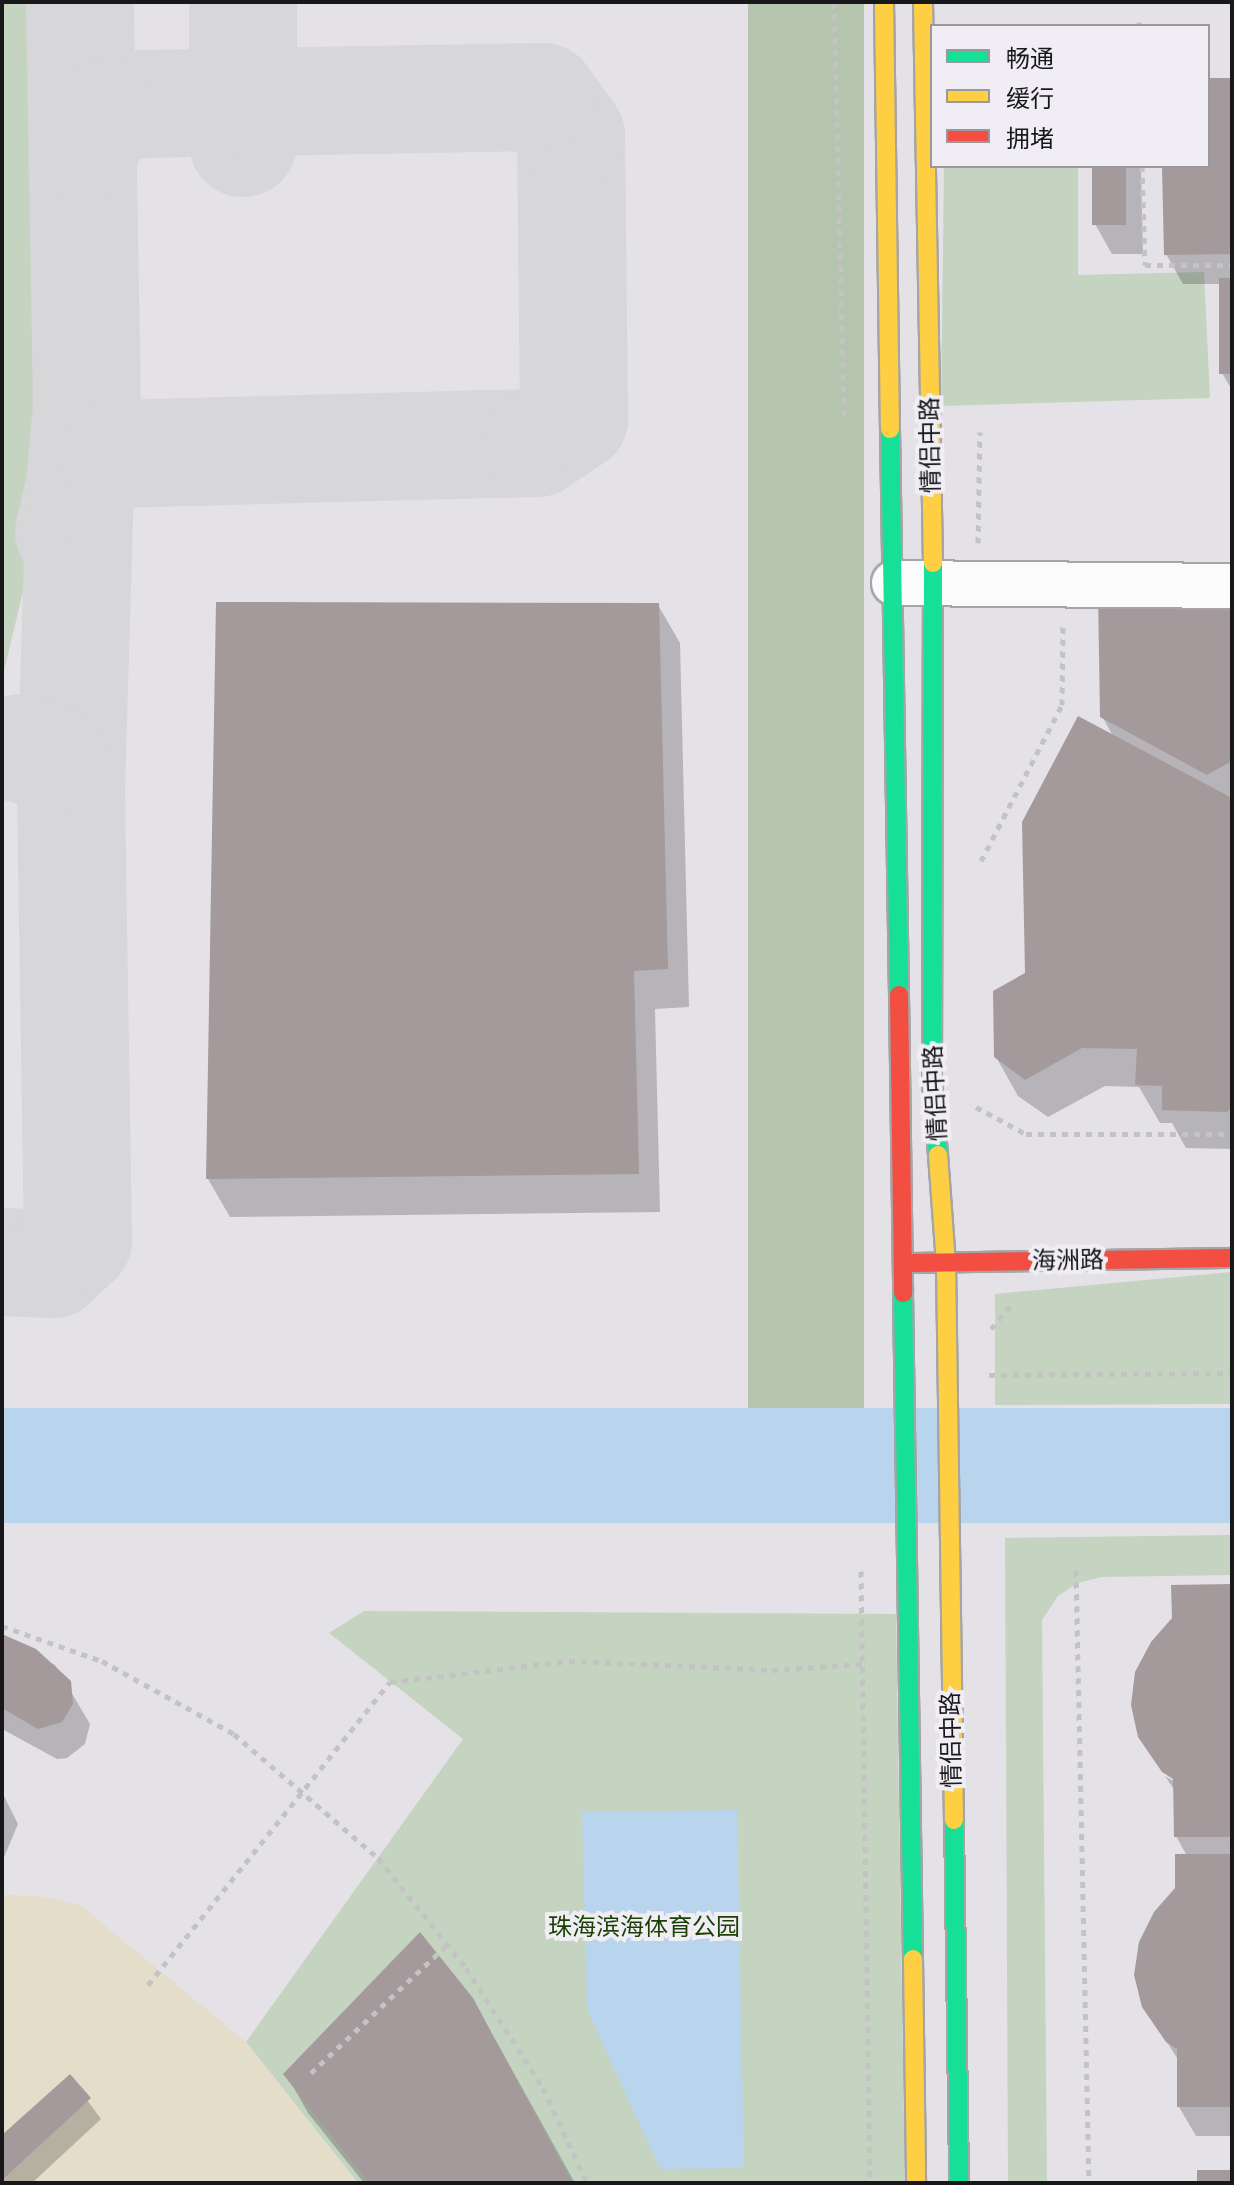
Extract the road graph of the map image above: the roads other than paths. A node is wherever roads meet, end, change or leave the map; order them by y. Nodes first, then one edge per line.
1 (884, 2) edge
2 (923, 2) edge
3 (912, 584) junction
4 (1232, 586) edge
5 (1232, 1258) edge
6 (904, 1263) junction
7 (946, 1263) junction
8 (916, 2183) edge
9 (959, 2183) edge

1 - 3 main road, 情侣中路
2 - 3 main road, 情侣中路
3 - 4 street
3 - 6 main road, 情侣中路
3 - 7 main road, 情侣中路
5 - 7 main road, 海洲路
6 - 7 main road, 海洲路
6 - 8 main road, 情侣中路
7 - 9 main road, 情侣中路

